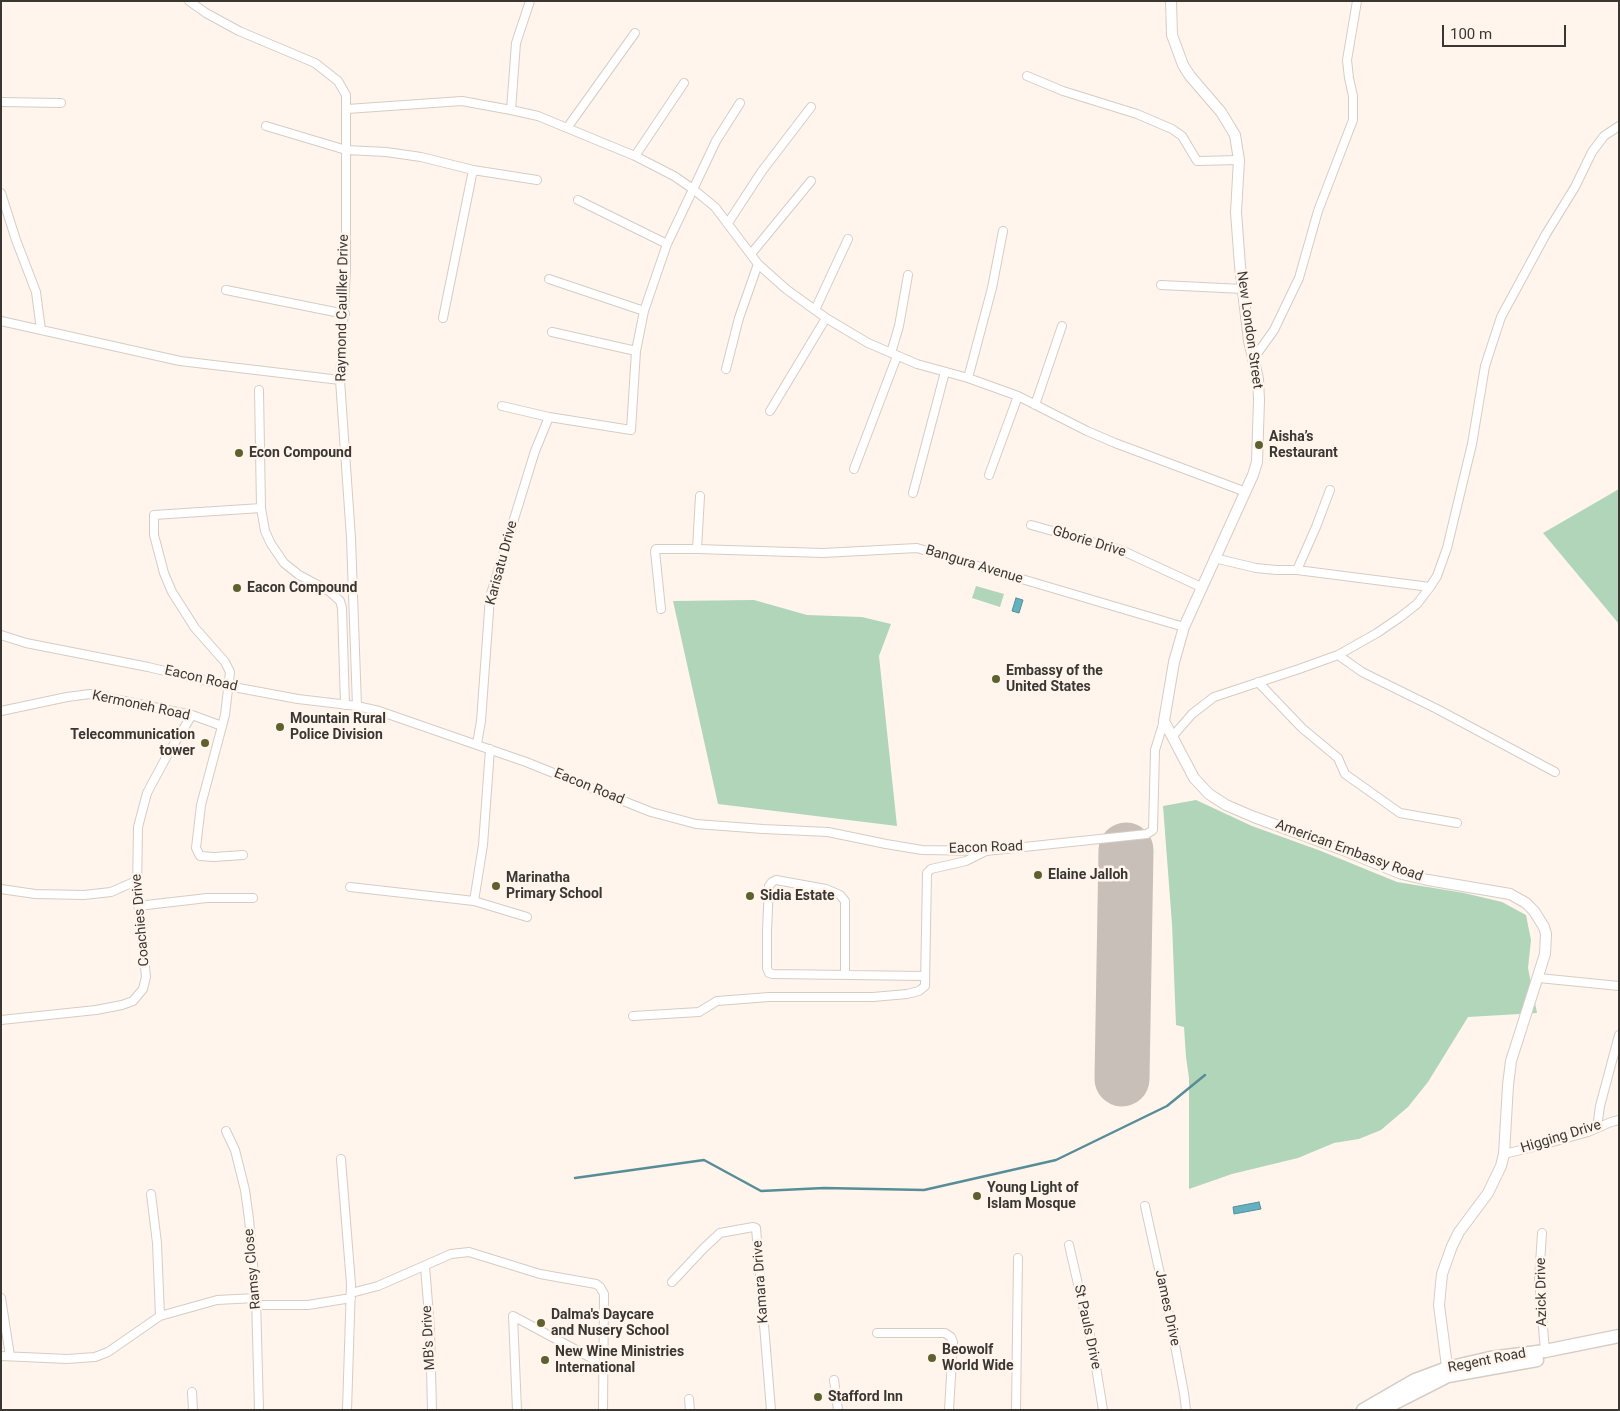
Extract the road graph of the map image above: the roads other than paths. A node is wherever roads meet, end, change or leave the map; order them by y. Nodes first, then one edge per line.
1 (190, 1) edge
2 (530, 1) edge
3 (1171, 1) edge
4 (1357, 1) edge
5 (635, 33) dead end
6 (1027, 76) dead end
7 (684, 83) dead end
8 (1, 102) edge
9 (61, 103) dead end
10 (740, 103) dead end
11 (811, 107) dead end
12 (347, 109) junction
13 (511, 110) junction
14 (266, 126) dead end
15 (1619, 126) edge
16 (567, 128) junction
17 (346, 150) junction
18 (635, 156) junction
19 (1239, 160) junction
20 (473, 170) junction
21 (538, 180) dead end
22 (811, 181) dead end
23 (693, 189) junction
24 (1, 193) edge
25 (578, 200) dead end
26 (728, 223) junction
27 (1003, 231) dead end
28 (848, 239) dead end
29 (667, 244) junction
30 (751, 254) junction
31 (758, 264) junction
32 (908, 274) dead end
33 (549, 279) dead end
34 (1161, 285) dead end
35 (1243, 289) junction
36 (226, 290) dead end
37 (815, 310) junction
38 (644, 311) junction
39 (345, 314) junction
40 (443, 318) dead end
41 (826, 318) junction
42 (1, 321) edge
43 (1062, 326) dead end
44 (41, 330) junction
45 (552, 332) dead end
46 (636, 351) junction
47 (894, 355) junction
48 (1254, 358) junction
49 (726, 369) dead end
50 (945, 372) junction
51 (968, 378) junction
52 (340, 380) junction
53 (259, 390) dead end
54 (1018, 396) junction
55 (1035, 405) junction
56 (502, 406) dead end
57 (770, 411) dead end
58 (548, 417) junction
59 (854, 469) dead end
60 (989, 475) dead end
61 (1330, 490) dead end
62 (1246, 492) junction
63 (913, 493) dead end
64 (700, 496) dead end
65 (261, 508) junction
66 (1032, 525) dead end
67 (697, 549) junction
68 (1214, 558) junction
69 (1297, 570) junction
70 (1201, 587) junction
71 (1430, 587) junction
72 (660, 609) dead end
73 (1184, 627) junction
74 (1, 635) edge
75 (1338, 654) junction
76 (1258, 682) junction
77 (228, 686) junction
78 (345, 705) junction
79 (357, 706) junction
80 (1, 711) edge
81 (192, 715) junction
82 (1164, 721) junction
83 (222, 726) junction
84 (1172, 737) junction
85 (477, 744) junction
86 (490, 749) junction
87 (1555, 772) dead end
88 (1457, 823) dead end
89 (986, 851) junction
90 (243, 855) dead end
91 (136, 881) junction
92 (350, 886) dead end
93 (1, 889) edge
94 (253, 898) dead end
95 (474, 901) junction
96 (138, 906) junction
97 (527, 917) dead end
98 (845, 974) junction
99 (925, 976) junction
100 (1539, 978) junction
101 (1619, 986) edge
102 (633, 1016) dead end
103 (1, 1020) edge
104 (1619, 1035) edge
105 (1619, 1120) edge
106 (1597, 1128) junction
107 (226, 1131) dead end
108 (1504, 1154) junction
109 (341, 1159) dead end
110 (151, 1194) dead end
111 (1146, 1206) dead end
112 (1542, 1233) dead end
113 (1069, 1245) dead end
114 (1018, 1258) dead end
115 (425, 1266) junction
116 (672, 1282) dead end
117 (351, 1295) junction
118 (1, 1298) edge
119 (256, 1302) junction
120 (160, 1316) junction
121 (877, 1334) dead end
122 (1619, 1336) edge
123 (1619, 1345) edge
124 (1545, 1351) junction
125 (1, 1356) edge
126 (10, 1356) junction
127 (595, 1360) dead end
128 (1447, 1372) junction
129 (834, 1380) dead end
130 (192, 1392) dead end
131 (689, 1399) dead end
132 (193, 1410) edge
133 (259, 1410) edge
134 (346, 1410) edge
135 (432, 1410) edge
136 (516, 1410) edge
137 (603, 1410) edge
138 (690, 1410) edge
139 (771, 1410) edge
140 (838, 1410) edge
141 (949, 1410) edge
142 (1016, 1410) edge
143 (1103, 1410) edge
144 (1186, 1410) edge
145 (1362, 1410) edge
146 (1381, 1410) edge

1 - 12 street, Raymond Caullker Drive
2 - 13 street
3 - 19 street, New London Street
4 - 48 street
5 - 16 street
6 - 19 street
7 - 18 street
8 - 9 street
10 - 23 street
11 - 26 street
12 - 13 street
12 - 17 street, Raymond Caullker Drive
13 - 16 street
14 - 17 street
15 - 71 street
16 - 18 street
17 - 20 street
17 - 39 street, Raymond Caullker Drive
18 - 23 street
19 - 35 street, New London Street
20 - 21 street
20 - 40 street
22 - 30 street
23 - 26 street
23 - 29 street
24 - 44 street
25 - 29 street
26 - 30 street
27 - 51 street
28 - 37 street
29 - 38 street
30 - 31 street
31 - 37 street
31 - 49 street
32 - 47 street
33 - 38 street
34 - 35 street
35 - 48 street, New London Street
36 - 39 street
37 - 41 street
38 - 46 street
39 - 52 street, Raymond Caullker Drive
41 - 47 street
41 - 57 street
42 - 44 street
43 - 55 street
44 - 52 street
45 - 46 street
46 - 58 street
47 - 50 street
47 - 59 street
48 - 62 street, New London Street
50 - 51 street
50 - 63 street
51 - 54 street
52 - 79 street, Raymond Caullker Drive
53 - 65 street
54 - 55 street
54 - 60 street
55 - 62 street
56 - 58 street
58 - 85 street, Karisatu Drive
61 - 69 street
62 - 68 street, New London Street
64 - 67 street
65 - 77 street
65 - 78 street
66 - 70 street, Gborie Drive
67 - 72 street, Bangura Avenue
67 - 73 street, Bangura Avenue
68 - 69 street
68 - 70 street, New London Street
69 - 71 street
70 - 73 street, New London Street
71 - 75 street
73 - 82 street, New London Street
74 - 77 street, Eacon Road
75 - 76 street
75 - 87 street
76 - 84 street
76 - 88 street
77 - 78 street, Eacon Road
77 - 83 street
78 - 79 street, Eacon Road
79 - 85 street, Eacon Road
80 - 81 street, Kermoneh Road
81 - 83 street, Kermoneh Road
81 - 91 street, Coachies Drive
82 - 84 street, American Embassy Road
82 - 89 street, Eacon Road
83 - 90 street
84 - 100 street, American Embassy Road
85 - 86 street, Eacon Road
86 - 89 street, Eacon Road
86 - 95 street
89 - 99 street
91 - 93 street
91 - 96 street, Coachies Drive
92 - 95 street
94 - 96 street
95 - 97 street
96 - 103 street, Coachies Drive
98 - 98 street
98 - 99 street
99 - 102 street
100 - 101 street
100 - 108 street, American Embassy Road
104 - 106 street
105 - 106 street, Higging Drive
106 - 108 street, Higging Drive
107 - 119 street, Ramsy Close
108 - 128 street, American Embassy Road
109 - 117 street
110 - 120 street
111 - 144 street, James Drive
112 - 124 street, Azick Drive
113 - 143 street, St Pauls Drive
114 - 142 street
115 - 117 street
115 - 135 street, MB's Drive
115 - 137 street
116 - 139 street, Kamara Drive
117 - 119 street
117 - 134 street
118 - 126 street
119 - 120 street
119 - 133 street, Ramsy Close
120 - 126 street
121 - 141 street
122 - 124 main road, Regent Road
123 - 128 main road, Regent Road
124 - 128 main road, Regent Road
125 - 126 street
127 - 136 street
128 - 145 main road, Regent Road
128 - 146 main road, Regent Road
129 - 140 street
130 - 132 street
131 - 138 street

